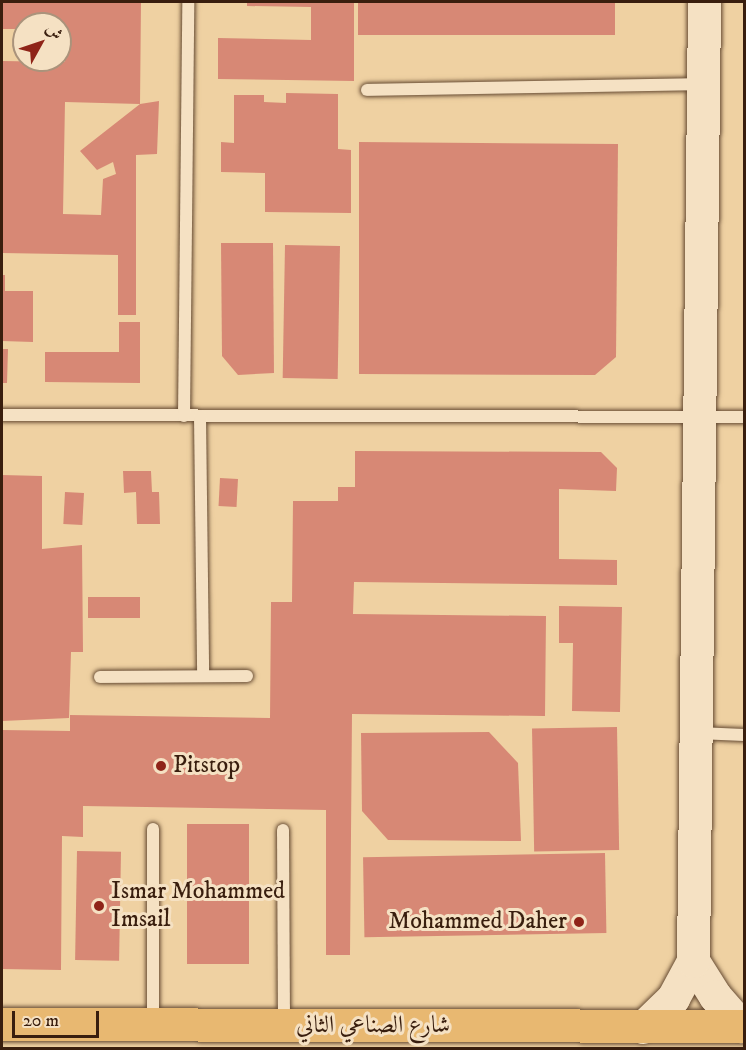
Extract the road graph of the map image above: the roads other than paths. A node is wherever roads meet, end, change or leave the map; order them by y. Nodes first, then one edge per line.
1 (188, 2) edge
2 (704, 2) edge
3 (702, 84) junction
4 (367, 90) dead end
5 (2, 415) edge
6 (184, 416) junction
7 (200, 416) junction
8 (697, 417) junction
9 (744, 417) edge
10 (203, 676) junction
11 (247, 676) dead end
12 (100, 677) dead end
13 (695, 733) junction
14 (744, 735) edge
15 (153, 829) dead end
16 (283, 830) dead end
17 (693, 961) junction
18 (2, 1024) edge
19 (153, 1024) junction
20 (284, 1025) junction
21 (743, 1026) edge
22 (643, 1027) junction

1 - 6 lane
2 - 3 street
3 - 4 lane
3 - 8 street
5 - 6 lane
6 - 7 lane
7 - 8 lane
7 - 10 lane
8 - 9 lane
8 - 13 street
10 - 11 lane
10 - 12 lane
13 - 14 lane
13 - 17 street
15 - 19 lane
16 - 20 lane
17 - 21 street
17 - 22 street
18 - 19 main road, شارع الصناعي الثاني
19 - 20 main road, شارع الصناعي الثاني
20 - 22 main road, شارع الصناعي الثاني
21 - 22 main road, شارع الصناعي الثاني

